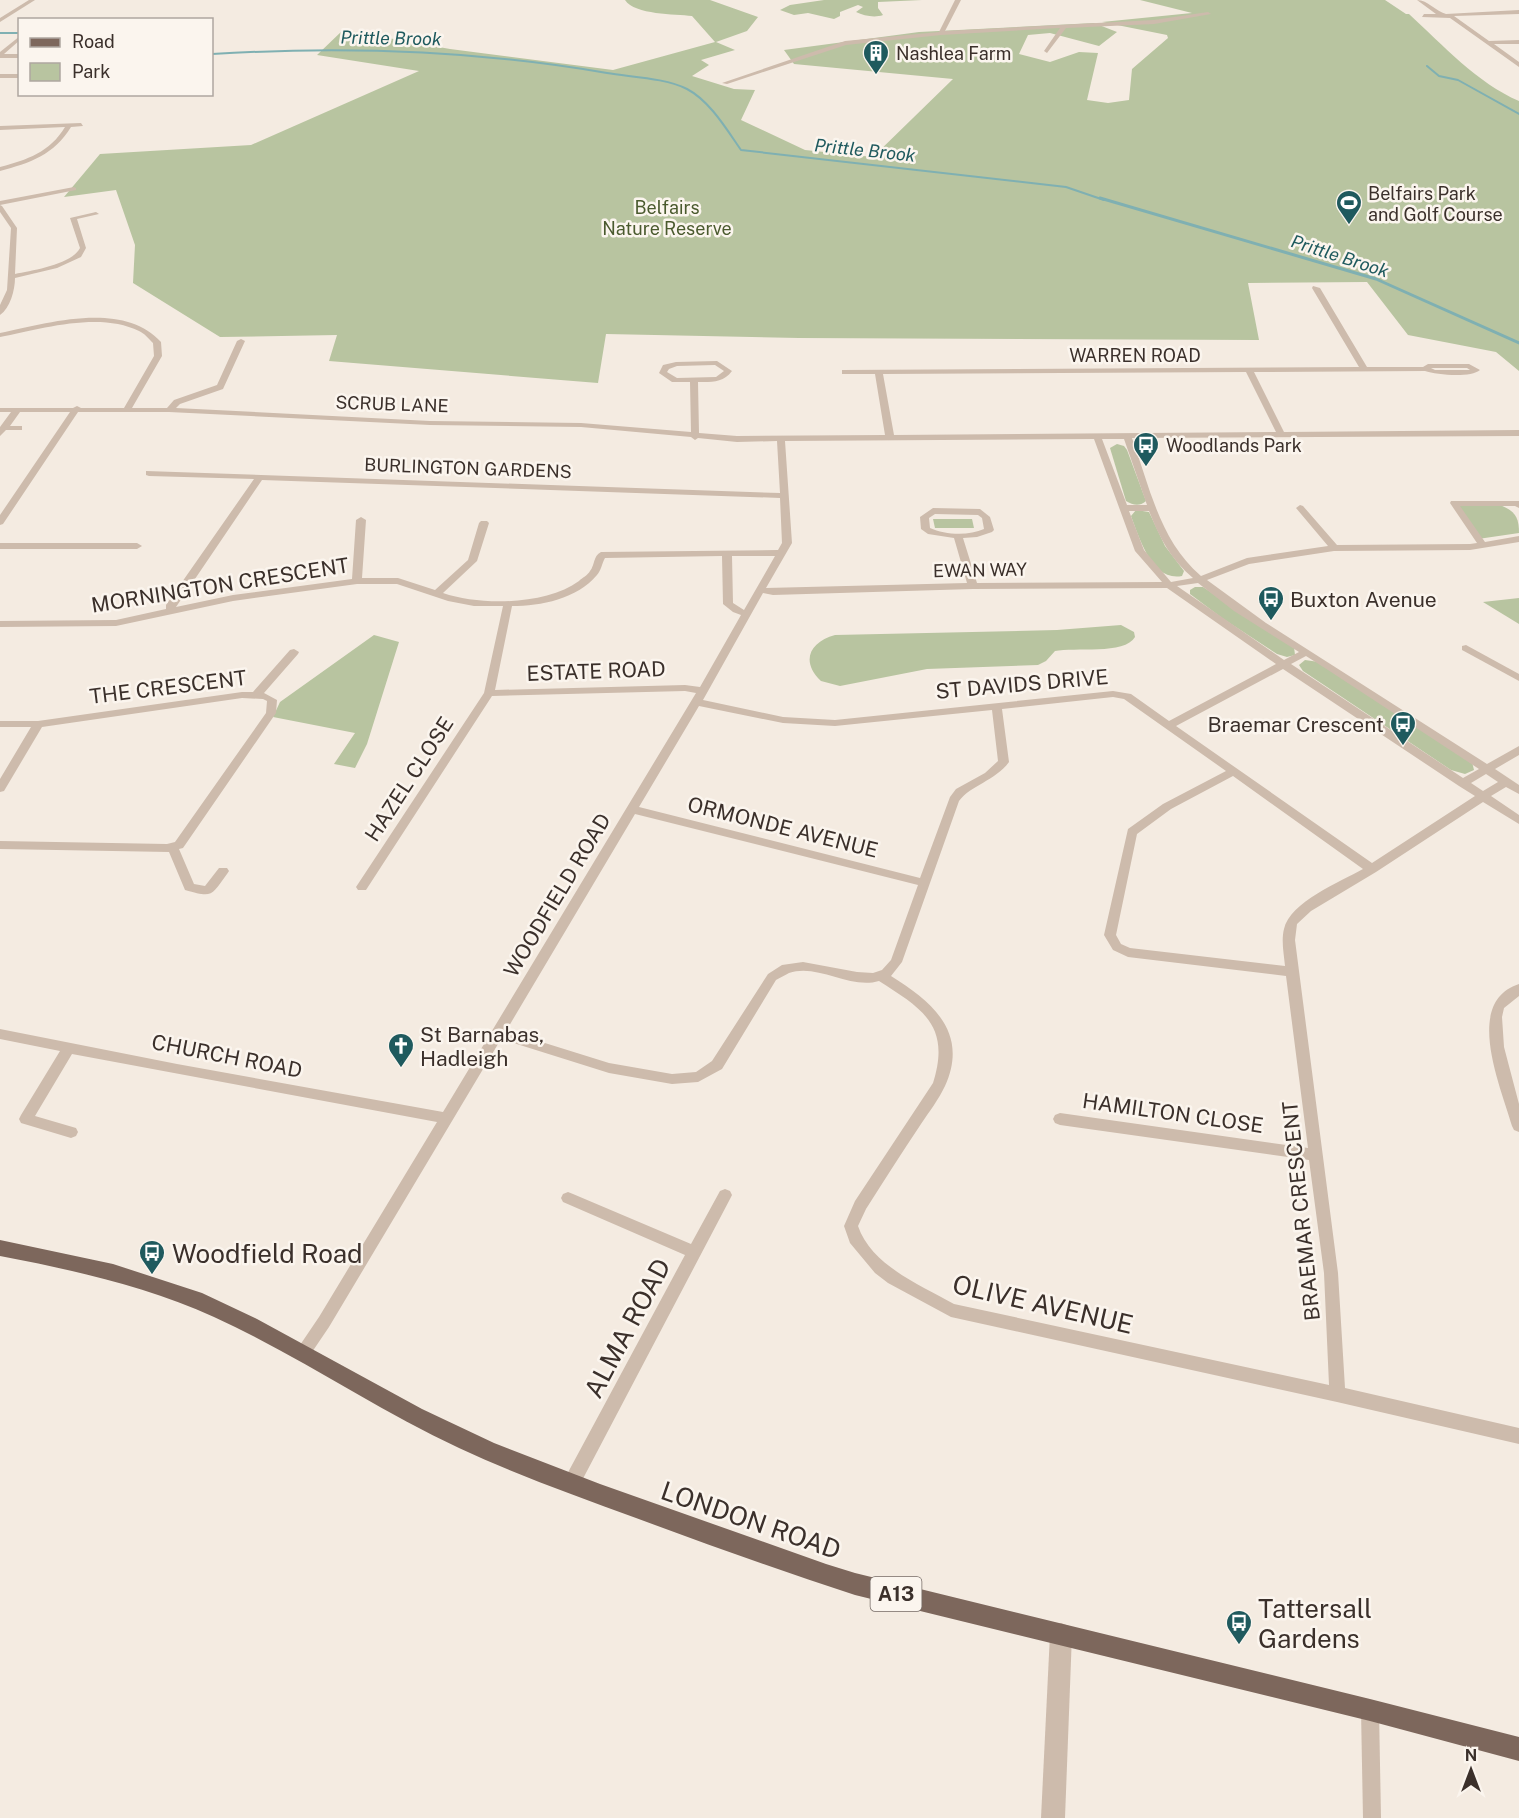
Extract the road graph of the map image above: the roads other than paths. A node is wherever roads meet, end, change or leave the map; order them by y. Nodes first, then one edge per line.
1 (32, 0) edge
2 (958, 0) edge
3 (1420, 0) edge
4 (1519, 12) edge
5 (1208, 15) dead end
6 (1445, 15) junction
7 (1424, 16) dead end
8 (0, 20) edge
9 (1063, 28) junction
10 (941, 33) junction
11 (18, 39) edge
12 (1519, 42) edge
13 (1488, 43) junction
14 (1047, 51) dead end
15 (0, 56) edge
16 (18, 56) edge
17 (1519, 65) edge
18 (0, 76) edge
19 (18, 76) edge
20 (725, 83) dead end
21 (81, 125) dead end
22 (69, 126) junction
23 (0, 128) edge
24 (0, 168) edge
25 (74, 189) dead end
26 (0, 205) edge
27 (96, 214) dead end
28 (14, 276) junction
29 (1316, 288) dead end
30 (0, 313) edge
31 (0, 335) edge
32 (241, 341) dead end
33 (1364, 369) junction
34 (1425, 369) junction
35 (1249, 370) junction
36 (845, 372) dead end
37 (879, 372) junction
38 (694, 380) junction
39 (77, 408) junction
40 (18, 409) junction
41 (127, 409) junction
42 (0, 410) edge
43 (169, 410) junction
44 (19, 428) dead end
45 (2, 431) edge
46 (1519, 433) edge
47 (1281, 434) junction
48 (1097, 436) junction
49 (1127, 436) junction
50 (695, 437) junction
51 (890, 439) junction
52 (781, 440) junction
53 (149, 473) dead end
54 (260, 477) junction
55 (785, 496) junction
56 (1519, 505) edge
57 (1124, 508) junction
58 (1154, 508) junction
59 (1300, 508) dead end
60 (361, 520) dead end
61 (0, 522) edge
62 (484, 523) dead end
63 (958, 535) junction
64 (1519, 539) edge
65 (0, 546) edge
66 (137, 546) dead end
67 (1483, 546) junction
68 (1334, 548) junction
69 (728, 553) junction
70 (782, 553) junction
71 (1199, 580) junction
72 (357, 581) junction
73 (1169, 585) junction
74 (973, 586) junction
75 (761, 590) junction
76 (436, 594) junction
77 (508, 604) junction
78 (171, 611) junction
79 (747, 614) junction
80 (0, 624) edge
81 (1466, 648) dead end
82 (294, 652) dead end
83 (1307, 652) junction
84 (1285, 664) junction
85 (1519, 678) edge
86 (703, 691) junction
87 (489, 693) junction
88 (256, 695) junction
89 (696, 702) junction
90 (997, 707) junction
91 (0, 724) edge
92 (38, 724) junction
93 (1169, 724) junction
94 (1519, 750) edge
95 (1487, 769) junction
96 (1233, 772) junction
97 (1506, 782) junction
98 (1463, 783) junction
99 (0, 788) edge
100 (1519, 790) edge
101 (1483, 796) junction
102 (631, 809) junction
103 (1519, 820) edge
104 (0, 845) edge
105 (173, 848) junction
106 (1371, 869) junction
107 (223, 871) dead end
108 (925, 883) junction
109 (362, 887) dead end
110 (1292, 972) junction
111 (881, 976) junction
112 (1519, 989) edge
113 (0, 1034) edge
114 (497, 1034) junction
115 (69, 1047) junction
116 (446, 1118) junction
117 (1060, 1119) dead end
118 (1519, 1126) edge
119 (71, 1132) dead end
120 (1316, 1155) junction
121 (725, 1196) dead end
122 (568, 1198) dead end
123 (0, 1248) edge
124 (695, 1252) junction
125 (303, 1353) junction
126 (1337, 1394) junction
127 (1519, 1436) edge
128 (571, 1484) junction
129 (1061, 1634) junction
130 (1370, 1710) junction
131 (1519, 1749) edge
132 (1053, 1818) edge
133 (1372, 1818) edge

1 - 8 street
2 - 10 street
3 - 6 street
4 - 6 street
5 - 9 street
6 - 7 street
6 - 13 street
9 - 10 street
9 - 14 street
10 - 20 street
11 - 15 street
12 - 13 street
13 - 17 street
15 - 16 street
18 - 19 street
21 - 22 street
22 - 23 street
22 - 24 street
25 - 26 street
26 - 28 street
27 - 28 street
28 - 30 street
29 - 33 street
31 - 41 street
32 - 43 street
33 - 34 street, WARREN ROAD
33 - 35 street, WARREN ROAD
34 - 34 street, WARREN ROAD
35 - 37 street, WARREN ROAD
35 - 47 street
36 - 37 street, WARREN ROAD
37 - 51 street
38 - 38 street
38 - 50 street
39 - 40 street, SCRUB LANE
39 - 41 street, SCRUB LANE
39 - 61 street
40 - 42 street, SCRUB LANE
40 - 45 street
41 - 43 street, SCRUB LANE
43 - 50 street, SCRUB LANE
44 - 45 street
46 - 47 street
47 - 49 street
48 - 49 street
48 - 51 street
48 - 57 street
49 - 58 street
50 - 52 street, SCRUB LANE
51 - 52 street
52 - 55 street, WOODFIELD ROAD
53 - 54 street, BURLINGTON GARDENS
54 - 55 street, BURLINGTON GARDENS
54 - 78 street
55 - 70 street, WOODFIELD ROAD
56 - 67 street
57 - 58 street
57 - 73 street
58 - 71 street
59 - 68 street
60 - 72 street
62 - 76 street
63 - 63 street
63 - 74 street
64 - 67 street
65 - 66 street
67 - 68 street
68 - 71 street
69 - 70 street
69 - 77 street, MORNINGTON CRESCENT
69 - 79 street
70 - 75 street, WOODFIELD ROAD
71 - 73 street, EWAN WAY
71 - 83 street
72 - 76 street, MORNINGTON CRESCENT
72 - 78 street, MORNINGTON CRESCENT
73 - 74 street, EWAN WAY
73 - 84 street
74 - 75 street, EWAN WAY
75 - 79 street, WOODFIELD ROAD
76 - 77 street, MORNINGTON CRESCENT
77 - 87 street
78 - 80 street, MORNINGTON CRESCENT
79 - 86 street, WOODFIELD ROAD
81 - 85 street
82 - 88 street
83 - 84 street
83 - 95 street
84 - 93 street
84 - 98 street
86 - 87 street, ESTATE ROAD
86 - 89 street, WOODFIELD ROAD
87 - 109 street, HAZEL CLOSE
88 - 92 street, THE CRESCENT
88 - 105 street, THE CRESCENT
89 - 90 street, ST DAVIDS DRIVE
89 - 102 street, WOODFIELD ROAD
90 - 93 street, ST DAVIDS DRIVE
90 - 108 street
91 - 92 street, THE CRESCENT
92 - 99 street
93 - 96 street, ST DAVIDS DRIVE
94 - 95 street
95 - 97 street
95 - 98 street
96 - 106 street, ST DAVIDS DRIVE
96 - 110 street
97 - 100 street
97 - 101 street, BRAEMAR CRESCENT
98 - 101 street
101 - 103 street
101 - 106 street, BRAEMAR CRESCENT
102 - 108 street, ORMONDE AVENUE
102 - 114 street, WOODFIELD ROAD
104 - 105 street
105 - 107 street
106 - 110 street, BRAEMAR CRESCENT
108 - 111 street
110 - 120 street, BRAEMAR CRESCENT
111 - 114 street
111 - 126 street, OLIVE AVENUE
112 - 118 street
113 - 115 street, CHURCH ROAD
114 - 116 street, WOODFIELD ROAD
115 - 116 street, CHURCH ROAD
115 - 119 street
116 - 125 street, WOODFIELD ROAD
117 - 120 street, HAMILTON CLOSE
120 - 126 street, BRAEMAR CRESCENT
121 - 124 street, ALMA ROAD
122 - 124 street
123 - 125 main road, LONDON ROAD / A13
124 - 128 street, ALMA ROAD
125 - 128 main road, LONDON ROAD / A13
126 - 127 street, OLIVE AVENUE
128 - 129 main road, LONDON ROAD / A13
129 - 130 main road, LONDON ROAD / A13
129 - 132 street
130 - 131 main road, LONDON ROAD / A13
130 - 133 street

